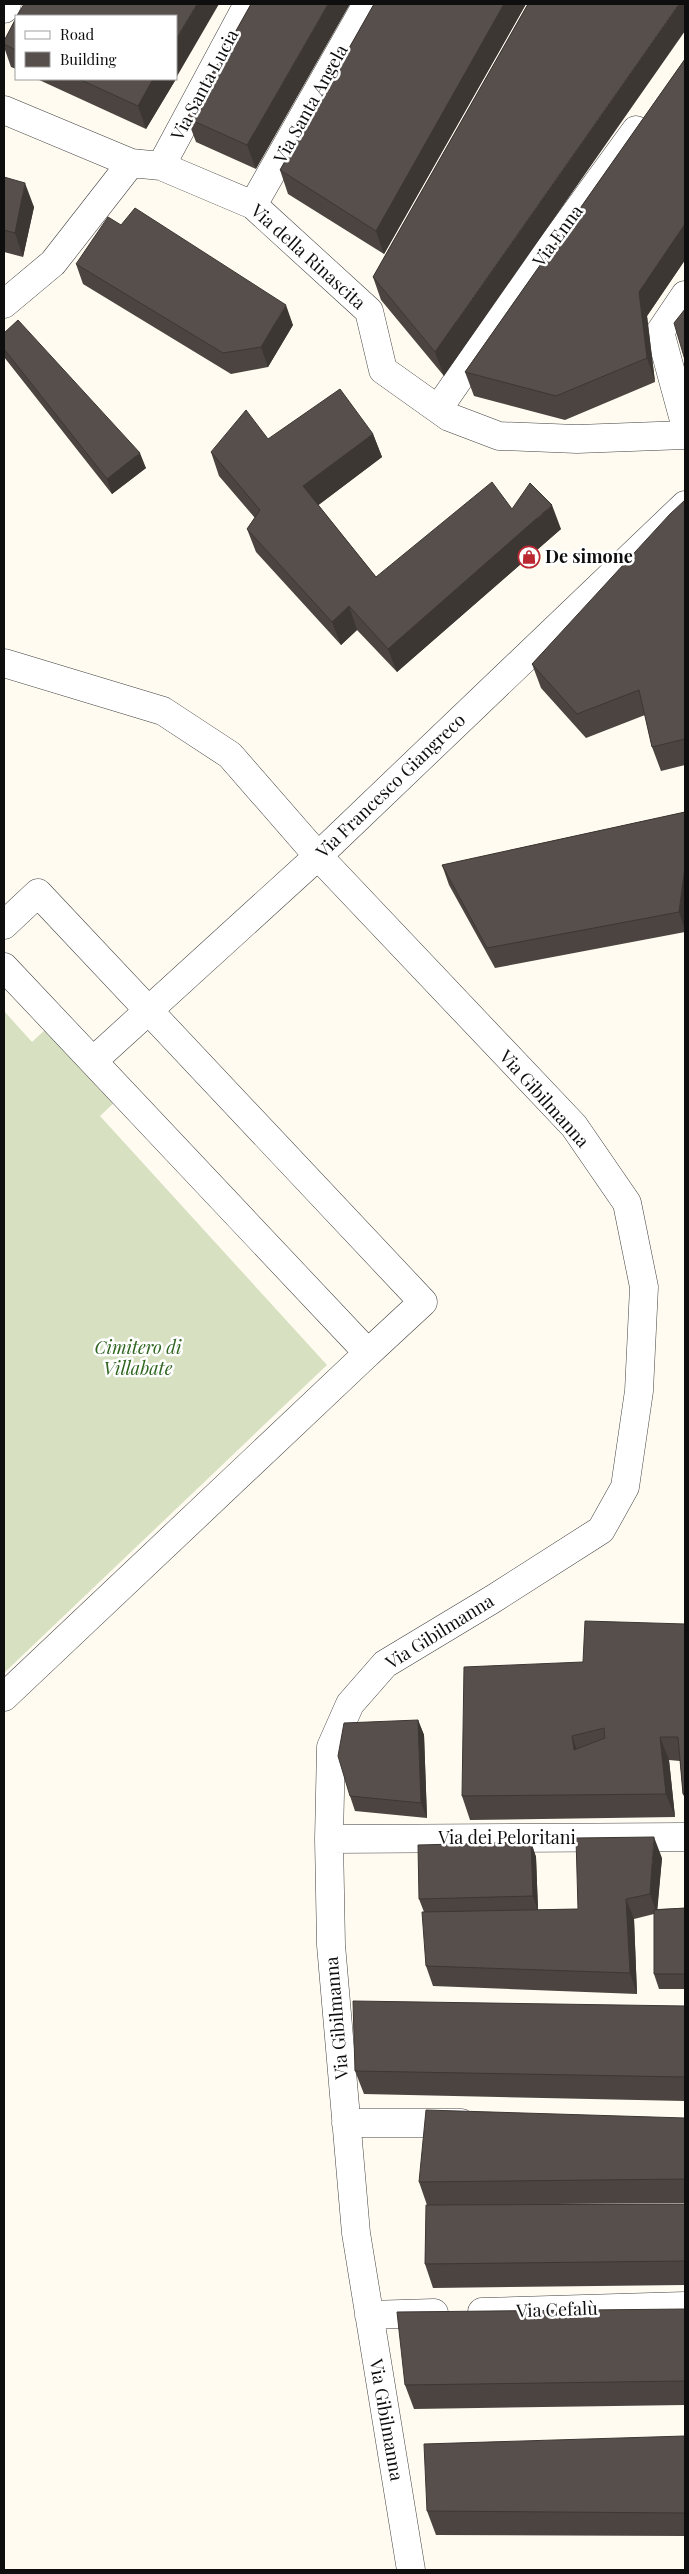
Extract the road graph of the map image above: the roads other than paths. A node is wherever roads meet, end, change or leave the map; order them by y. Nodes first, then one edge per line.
1 (6, 4) edge
2 (248, 4) edge
3 (367, 4) edge
4 (4, 9) edge
5 (4, 110) edge
6 (651, 110) edge
7 (131, 163) junction
8 (161, 166) junction
9 (254, 205) junction
10 (381, 287) edge
11 (685, 295) edge
12 (4, 304) edge
13 (369, 311) junction
14 (438, 409) junction
15 (685, 424) edge
16 (685, 435) edge
17 (685, 505) edge
18 (4, 663) edge
19 (318, 856) junction
20 (4, 924) edge
21 (4, 966) edge
22 (149, 1010) junction
23 (93, 1061) junction
24 (368, 1353) junction
25 (4, 1697) edge
26 (685, 1837) edge
27 (329, 1839) junction
28 (337, 2012) junction
29 (367, 2012) edge
30 (346, 2123) junction
31 (487, 2123) edge
32 (685, 2306) edge
33 (368, 2315) junction
34 (412, 2570) edge

1 - 4 street
2 - 8 street, Via Santa Lucia
3 - 9 street, Via Santa Angela
5 - 7 street, Via della Rinascita
6 - 14 street, Via Enna
7 - 8 street, Via della Rinascita
7 - 12 street
8 - 9 street, Via della Rinascita
9 - 13 street, Via della Rinascita
10 - 13 street
11 - 15 street
13 - 14 street, Via della Rinascita
14 - 16 street, Via della Rinascita
17 - 19 street, Via Francesco Giangreco
18 - 19 street, Via Gibilmanna
19 - 22 street, Via Francesco Giangreco
19 - 27 street, Via Gibilmanna
20 - 22 street
21 - 23 street
22 - 23 street, Via Francesco Giangreco
22 - 24 street
23 - 24 street
24 - 25 street
26 - 27 street, Via dei Peloritani
27 - 28 street, Via Gibilmanna
28 - 29 street
28 - 30 street, Via Gibilmanna
30 - 31 street
30 - 33 street, Via Gibilmanna
32 - 33 street, Via Cefalù
33 - 34 street, Via Gibilmanna

